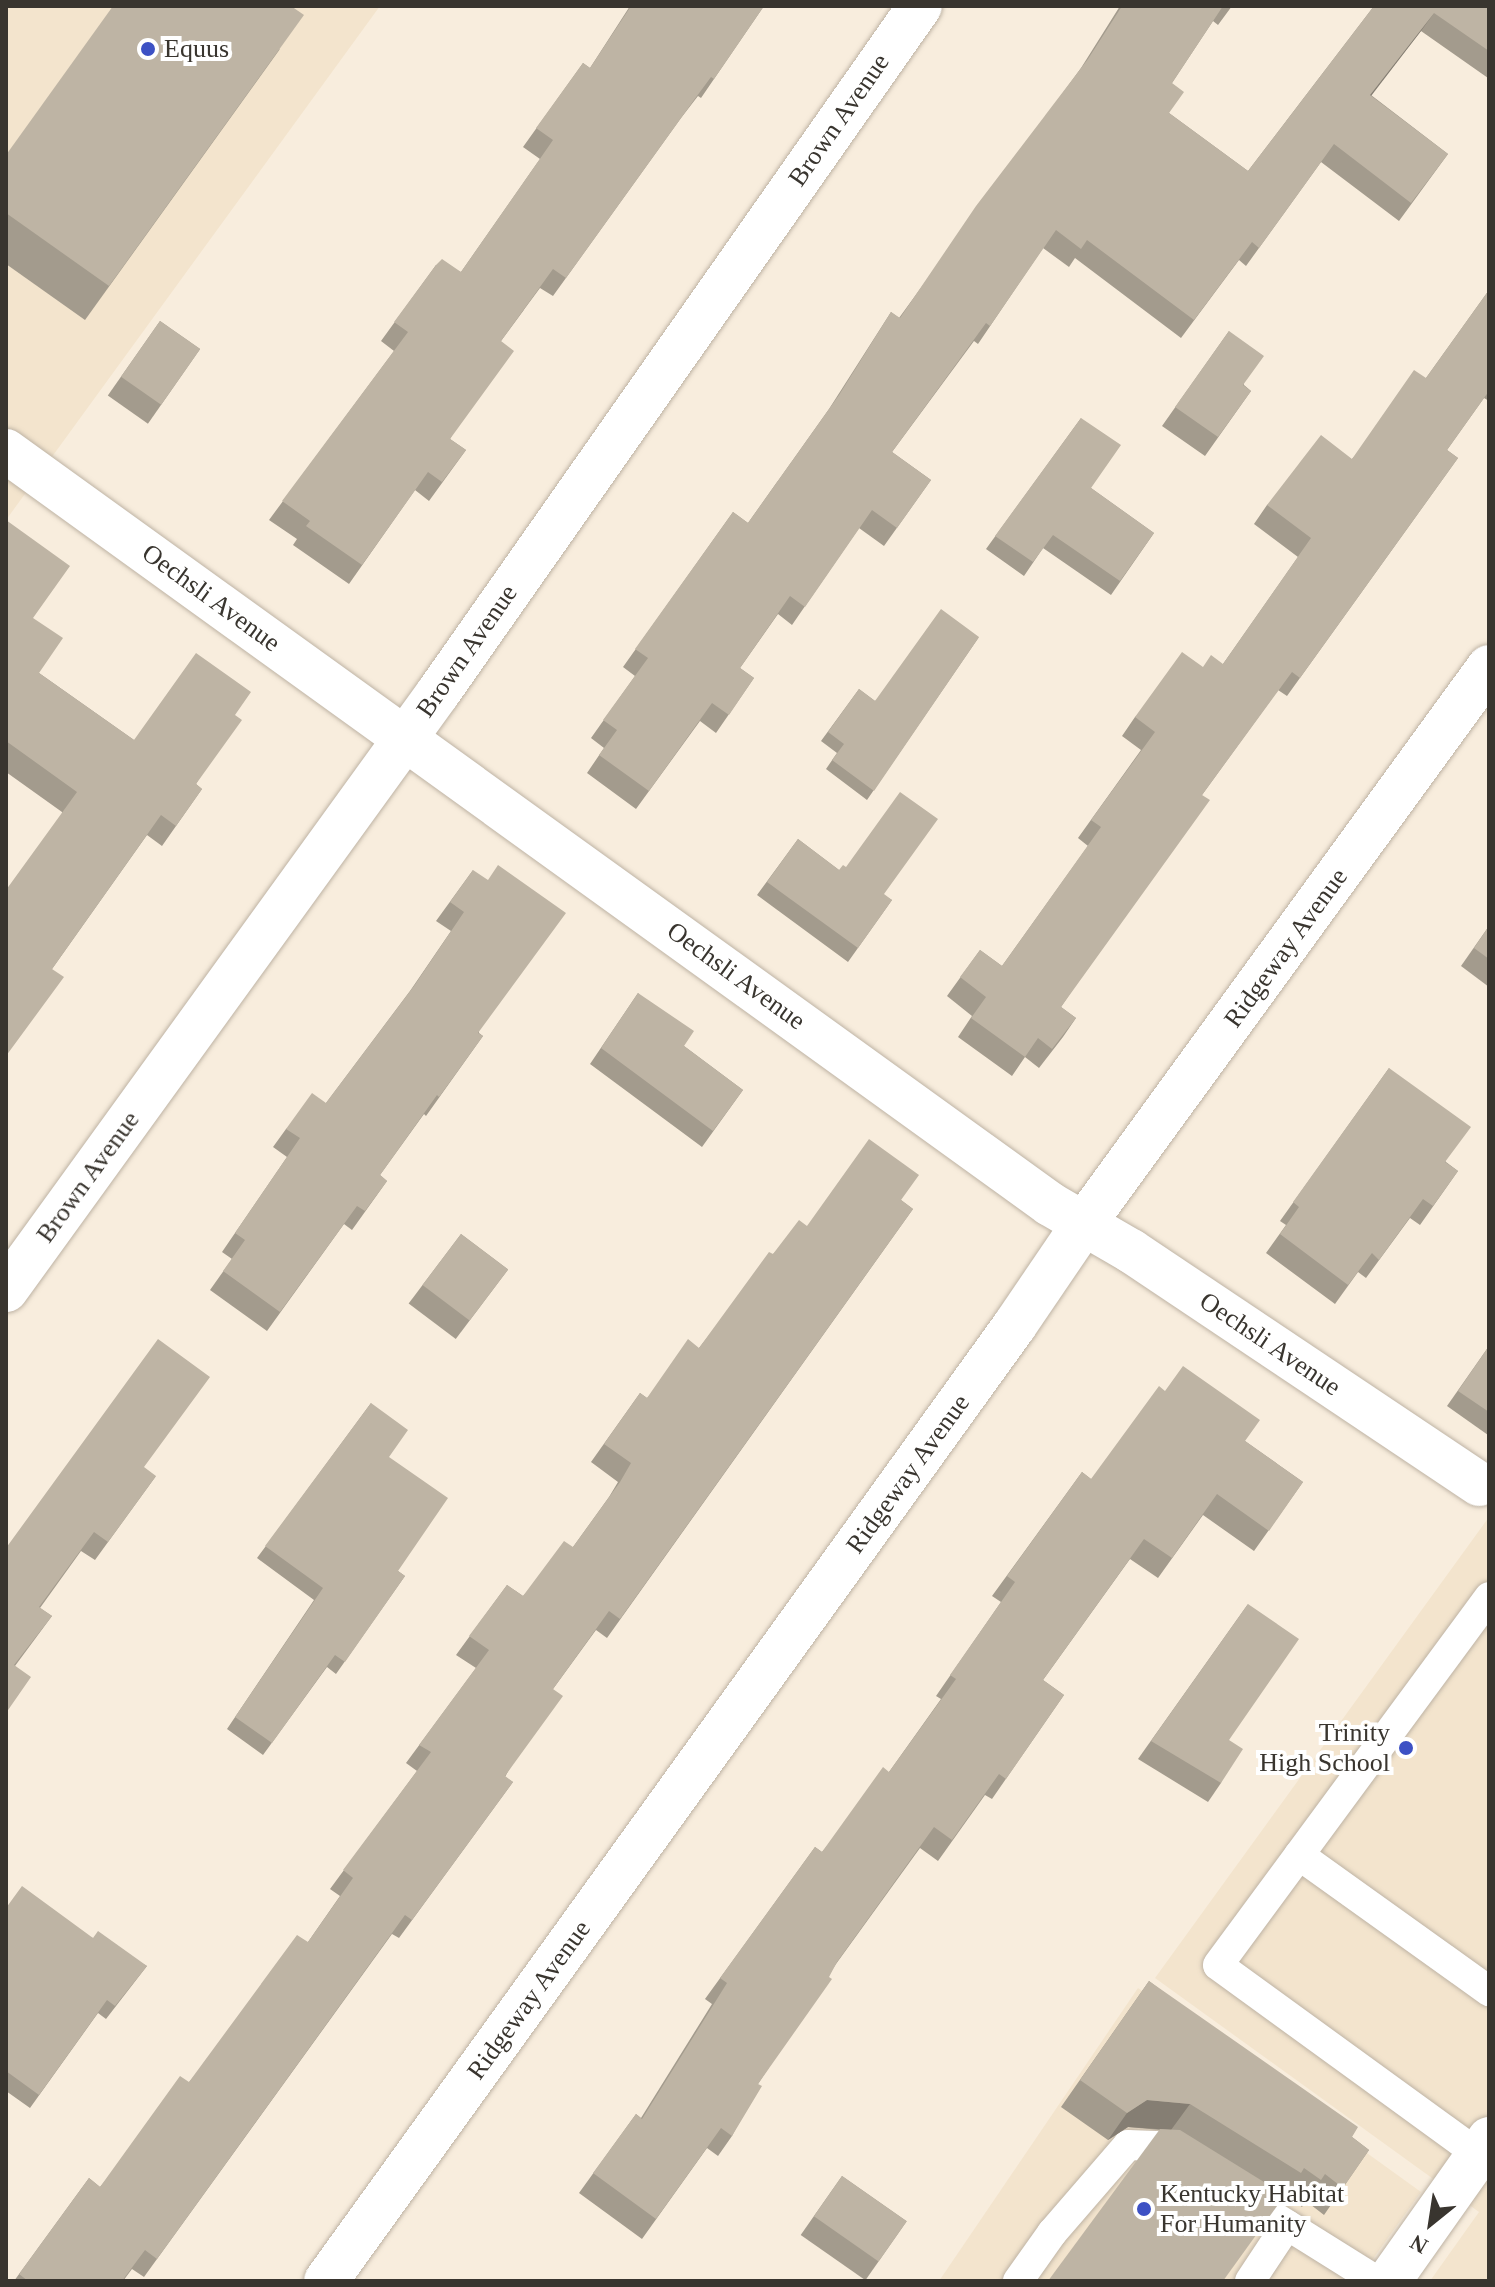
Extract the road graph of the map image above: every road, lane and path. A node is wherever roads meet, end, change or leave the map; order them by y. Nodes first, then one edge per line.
1 (920, 6) edge
2 (6, 451) edge
3 (1489, 667) edge
4 (405, 736) junction
5 (1083, 1225) junction
6 (6, 1290) edge
7 (1479, 1484) dead end
8 (1489, 1597) edge
9 (1299, 1855) junction
10 (1489, 1991) edge
11 (1484, 2146) edge
12 (1287, 2225) junction
13 (326, 2281) edge
14 (1018, 2281) edge
15 (1250, 2281) edge
16 (1377, 2281) edge
17 (1389, 2281) edge

1 - 4 street, Brown Avenue
2 - 4 street, Oechsli Avenue
3 - 5 street, Ridgeway Avenue
4 - 5 street, Oechsli Avenue
4 - 6 street, Brown Avenue
5 - 7 street, Oechsli Avenue
5 - 13 street, Ridgeway Avenue
8 - 9 lane
9 - 10 lane
9 - 11 lane
11 - 17 street
12 - 14 lane
12 - 15 lane
12 - 16 lane

